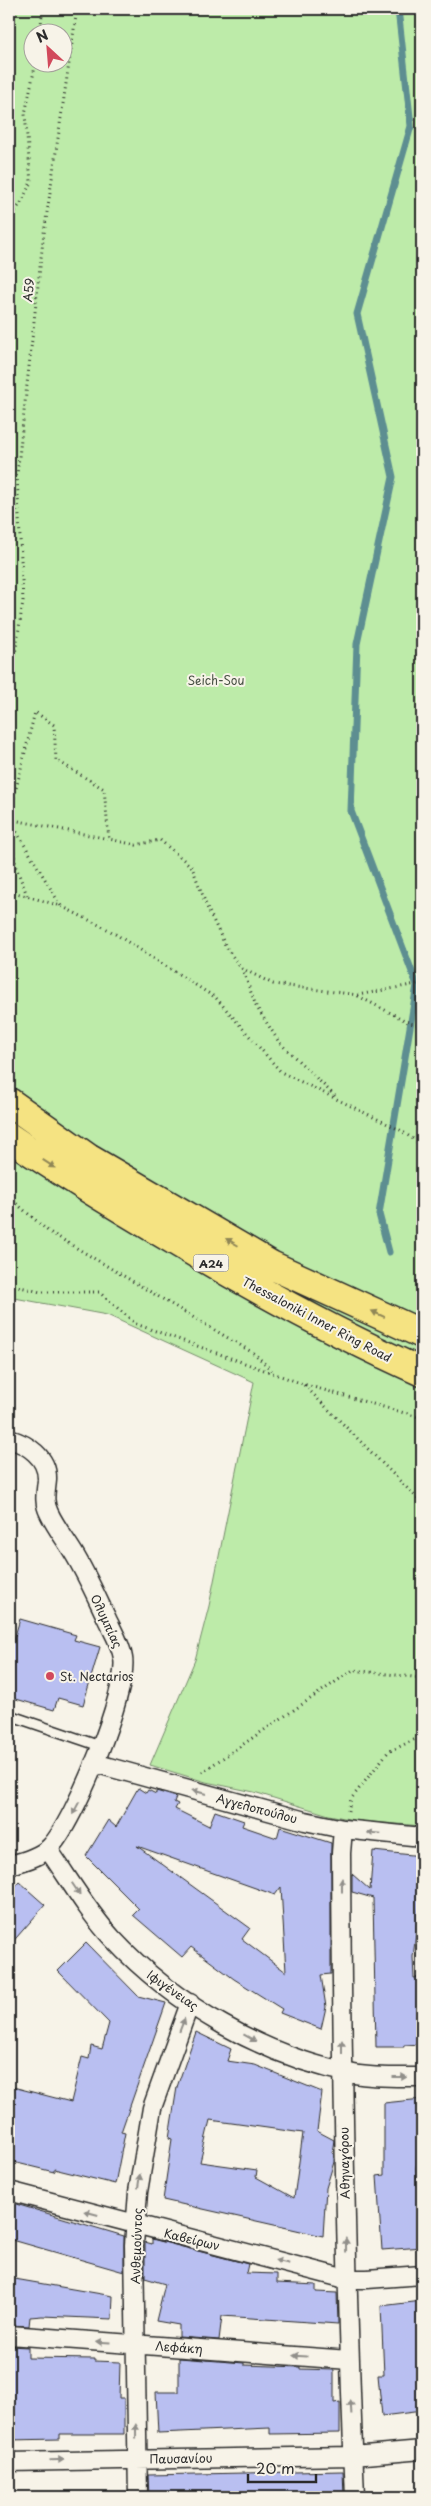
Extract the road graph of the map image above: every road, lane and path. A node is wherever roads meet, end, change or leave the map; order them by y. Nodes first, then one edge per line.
1 (43, 9) edge
2 (77, 9) edge
3 (41, 22) edge
4 (34, 72) edge
5 (9, 219) edge
6 (9, 695) edge
7 (9, 819) edge
8 (109, 839) junction
9 (9, 891) edge
10 (27, 895) junction
11 (61, 906) junction
12 (241, 968) junction
13 (422, 984) edge
14 (358, 995) junction
15 (422, 1026) edge
16 (341, 1101) junction
17 (9, 1102) edge
18 (9, 1137) edge
19 (422, 1145) edge
20 (9, 1198) edge
21 (9, 1284) edge
22 (422, 1334) edge
23 (422, 1372) edge
24 (274, 1373) junction
25 (303, 1384) junction
26 (422, 1418) edge
27 (9, 1439) edge
28 (422, 1503) edge
29 (422, 1678) edge
30 (9, 1715) edge
31 (422, 1736) edge
32 (100, 1746) junction
33 (94, 1763) junction
34 (202, 1772) dead end
35 (343, 1829) junction
36 (422, 1837) edge
37 (48, 1849) junction
38 (9, 1866) edge
39 (190, 2003) junction
40 (342, 2071) junction
41 (422, 2077) edge
42 (9, 2191) edge
43 (135, 2225) junction
44 (422, 2275) edge
45 (346, 2278) junction
46 (9, 2335) edge
47 (134, 2344) junction
48 (349, 2360) junction
49 (422, 2450) edge
50 (353, 2456) junction
51 (137, 2458) junction
52 (9, 2462) edge
53 (138, 2497) edge
54 (355, 2497) edge

1 - 3 path
2 - 6 path, Α59
4 - 5 path
7 - 8 path
7 - 8 path
7 - 10 path
7 - 11 path
8 - 12 path
9 - 10 path
10 - 11 path
11 - 16 path
12 - 14 path
12 - 16 path
13 - 14 path
14 - 15 path
16 - 19 path
22 -> 17 highway, Α24
18 -> 23 highway, Thessaloniki Inner Ring Road / Α24
20 - 24 path
21 - 24 path
24 - 25 path
25 - 26 path
25 - 28 path
27 - 32 street, Ολυμπίας
29 - 34 path
30 - 32 lane
31 - 35 path
32 - 33 street, Ολυμπίας
35 -> 33 street, Αγγελοπούλου
33 -> 37 street, Ολυμπίας
36 -> 35 street, Αγγελοπούλου
40 -> 35 street, Αθηναγόρου
37 - 38 street
37 -> 39 street, Ιφιγένειας
39 -> 40 street, Ιφιγένειας
43 -> 39 street, Ανθεμούντος
40 -> 41 street, Ιφιγένειας
45 -> 40 street, Αθηναγόρου
43 -> 42 street, Καβείρων
45 -> 43 street, Καβείρων
43 - 47 street, Ανθεμούντος
44 - 45 street, Καβείρων
45 - 48 street, Αθηναγόρου
47 -> 46 street, Λεφάκη
48 -> 47 street, Λεφάκη
51 -> 47 street, Ανθεμούντος
50 -> 48 street, Αθηναγόρου
49 - 50 street, Παυσανίου
50 - 51 street, Παυσανίου
50 - 54 street, Αθηναγόρου
52 -> 51 street, Παυσανίου
51 - 53 street, Ανθεμούντος

